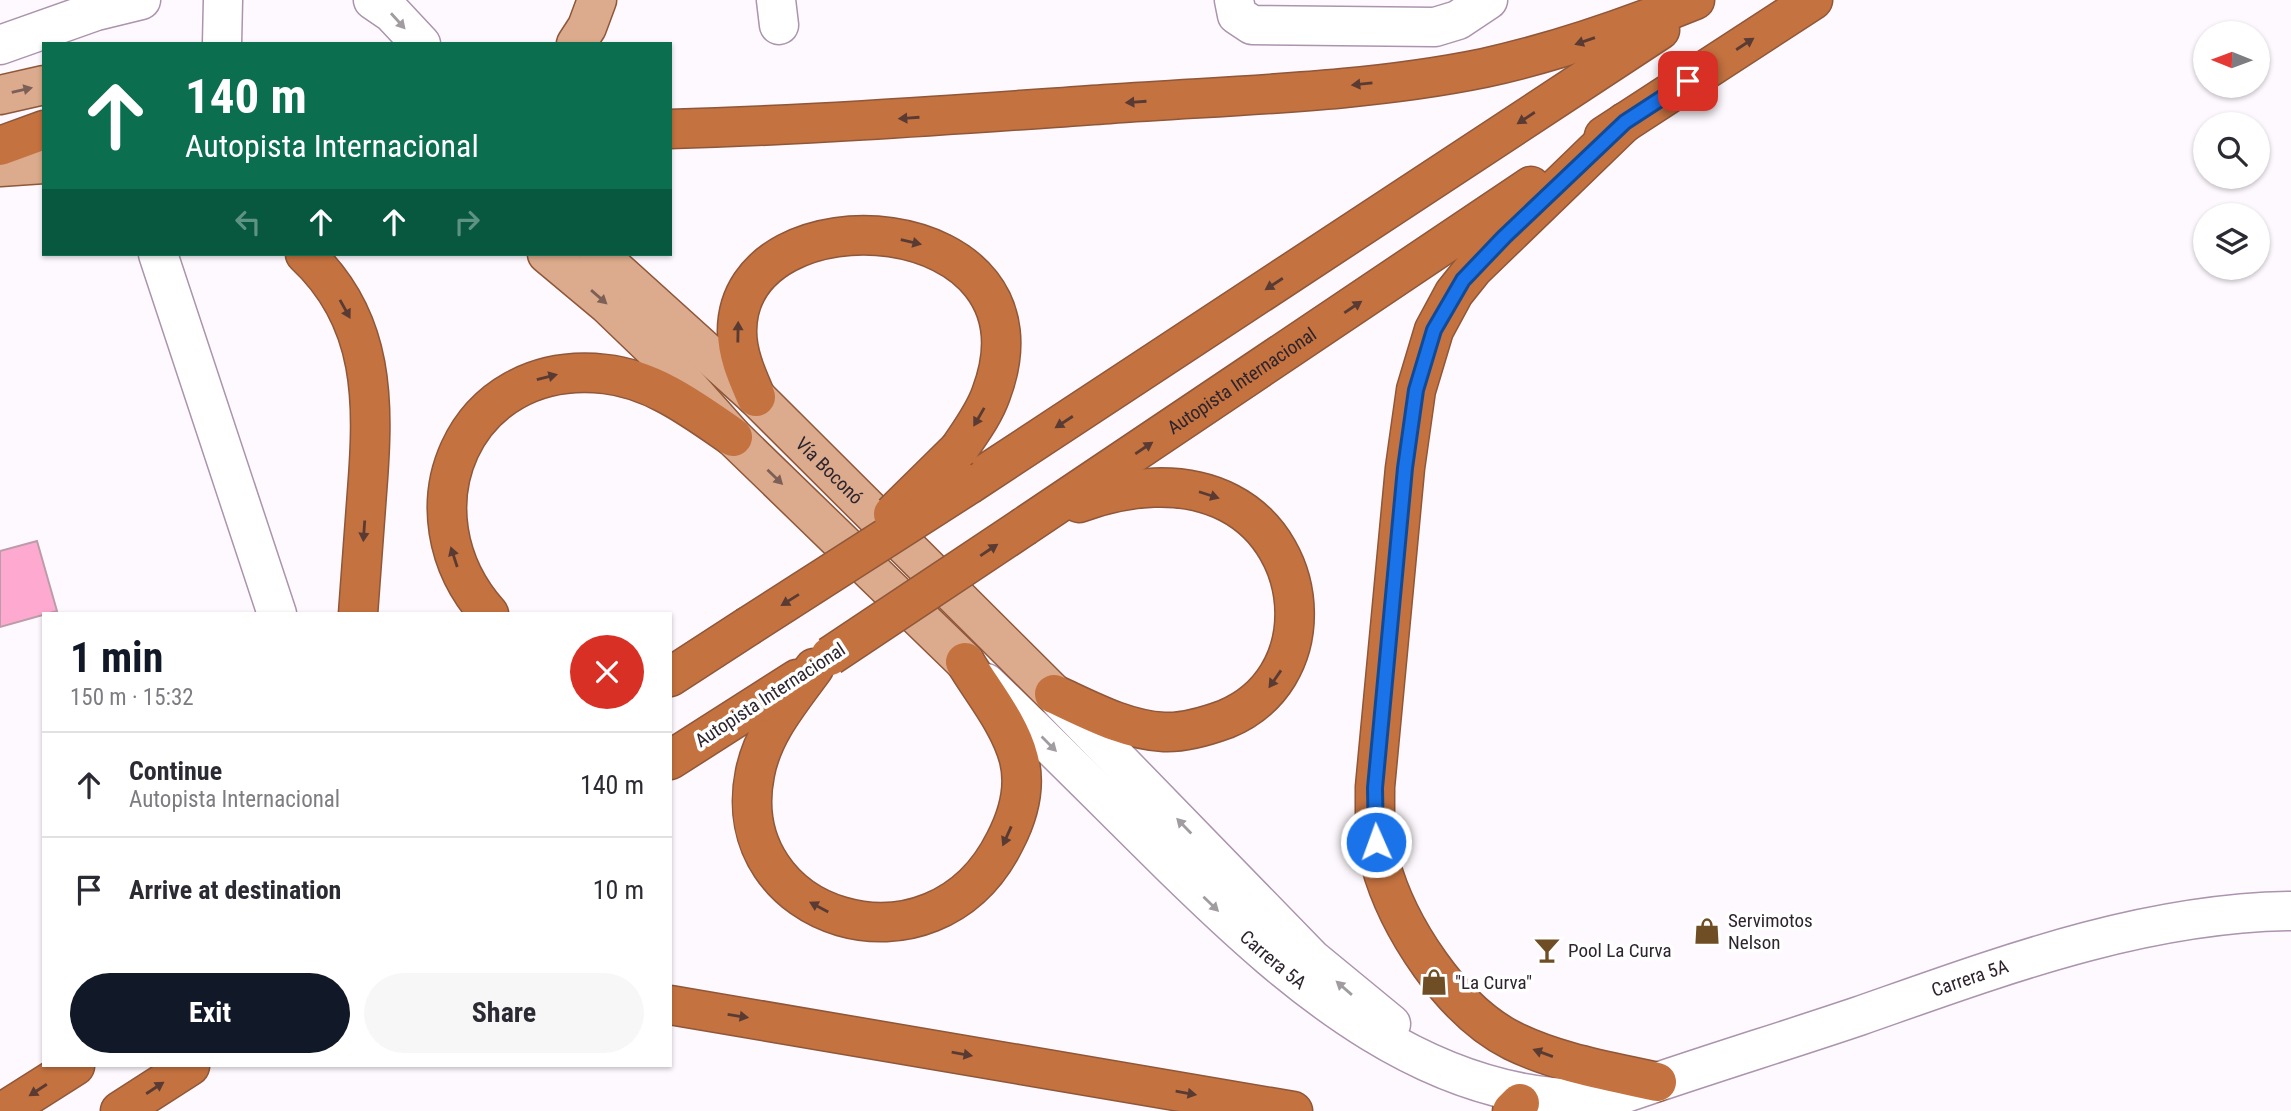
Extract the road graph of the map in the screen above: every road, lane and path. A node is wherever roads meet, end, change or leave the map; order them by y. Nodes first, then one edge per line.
1 (141, 0) edge
2 (223, 0) edge
3 (373, 0) edge
4 (598, 0) edge
5 (1234, 0) edge
6 (1488, 0) edge
7 (1695, 0) edge
8 (1706, 0) edge
9 (1813, 0) edge
10 (95, 6) edge
11 (222, 42) edge
12 (419, 42) edge
13 (577, 42) edge
14 (604, 42) edge
15 (0, 45) edge
16 (42, 85) edge
17 (0, 95) edge
18 (1625, 122) junction
19 (672, 129) edge
20 (42, 131) edge
21 (0, 146) edge
22 (42, 164) edge
23 (0, 167) edge
24 (159, 256) edge
25 (306, 256) edge
26 (549, 256) edge
27 (600, 256) edge
28 (756, 397) junction
29 (733, 437) junction
30 (965, 466) junction
31 (1036, 520) junction
32 (276, 612) edge
33 (358, 612) edge
34 (487, 612) edge
35 (736, 635) junction
36 (672, 652) edge
37 (822, 662) junction
38 (965, 662) junction
39 (672, 676) edge
40 (1055, 694) junction
41 (672, 759) edge
42 (2291, 911) edge
43 (672, 1005) edge
44 (73, 1067) edge
45 (189, 1067) edge
46 (1657, 1082) junction
47 (1516, 1107) edge
48 (4, 1111) edge
49 (120, 1111) edge
50 (1293, 1111) edge

1 - 10 street
2 - 11 street
3 -> 12 street
4 - 13 main road
4 - 14 street
5 - 6 street
7 -> 19 highway
8 -> 30 highway
18 -> 9 highway, Autopista Internacional
10 - 15 street
17 -> 16 main road
31 -> 18 highway, Autopista Internacional
46 -> 18 highway
20 - 21 highway
22 - 23 main road
24 - 32 street
25 -> 33 highway
26 -> 29 main road
27 - 28 main road, Vía Boconó
28 -> 30 highway
28 - 40 main road, Vía Boconó
34 -> 29 highway
29 -> 38 main road
30 -> 35 highway, bridge
37 -> 31 highway, Autopista Internacional, bridge
31 -> 40 highway
35 - 36 highway
35 - 39 highway
38 -> 37 highway
37 - 41 highway, Autopista Internacional
38 -> 47 street, Carrera 5A
46 -> 40 street, Carrera 5A
42 - 46 street, Carrera 5A
43 -> 50 highway
44 -> 48 highway
49 -> 45 highway
46 - 47 street, Carrera 5A

